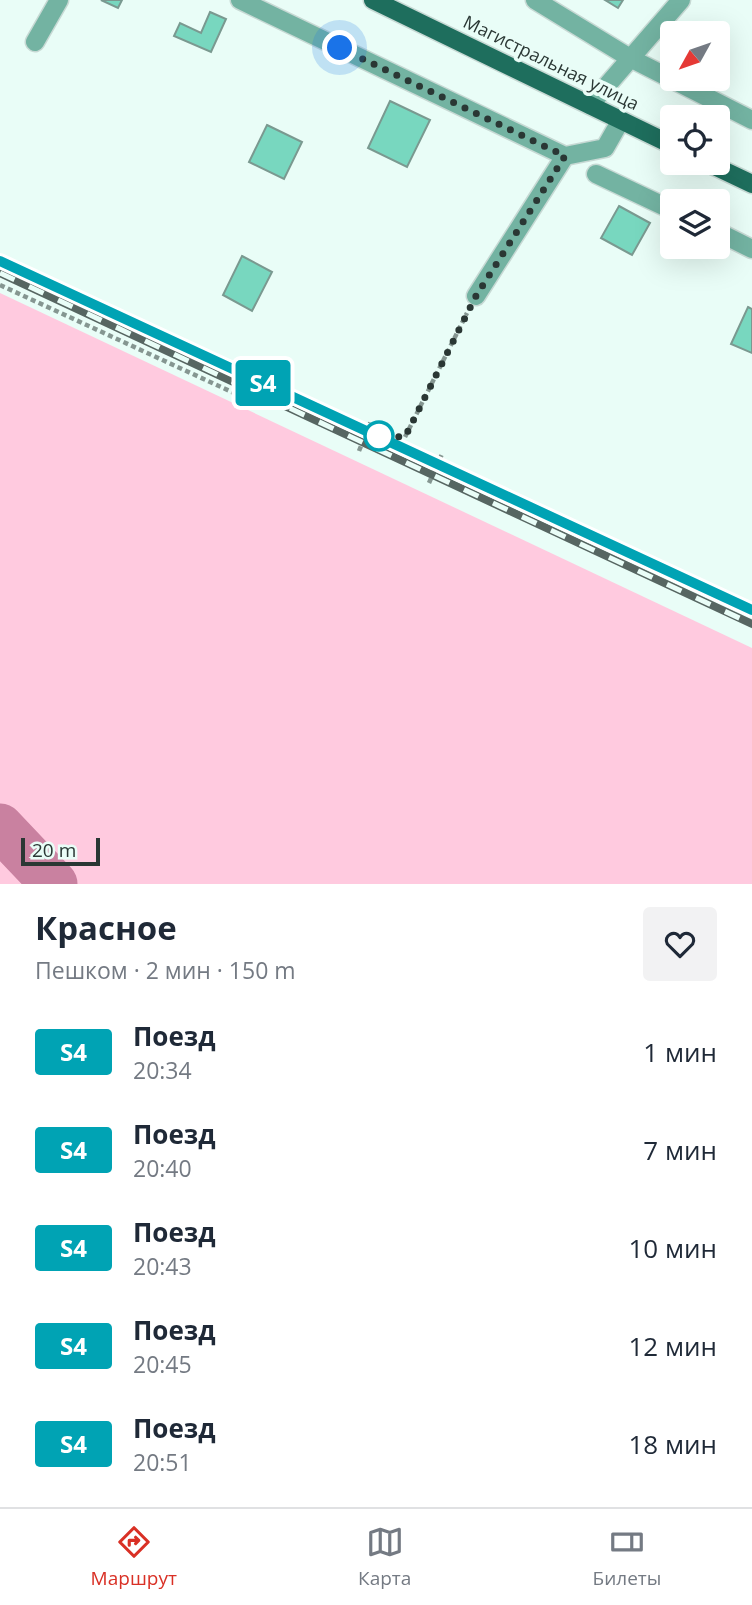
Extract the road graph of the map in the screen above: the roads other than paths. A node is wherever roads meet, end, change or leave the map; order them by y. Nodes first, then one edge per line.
1 (59, 0) edge
2 (240, 0) edge
3 (373, 0) edge
4 (535, 0) edge
5 (681, 0) edge
6 (35, 41) dead end
7 (630, 58) junction
8 (590, 105) junction
9 (621, 120) junction
10 (752, 120) edge
11 (660, 139) edge
12 (565, 156) junction
13 (596, 174) dead end
14 (730, 174) edge
15 (752, 184) edge
16 (660, 204) edge
17 (730, 238) edge
18 (752, 249) edge
19 (476, 296) road end

1 - 6 street
2 - 12 street
3 - 8 main road, Магистральная улица
4 - 7 street
5 - 7 street
7 - 8 street
7 - 10 street
8 - 9 main road, Магистральная улица
9 - 11 main road, Магистральная улица
9 - 12 street
12 - 19 street
13 - 16 street
14 - 15 main road
17 - 18 street

